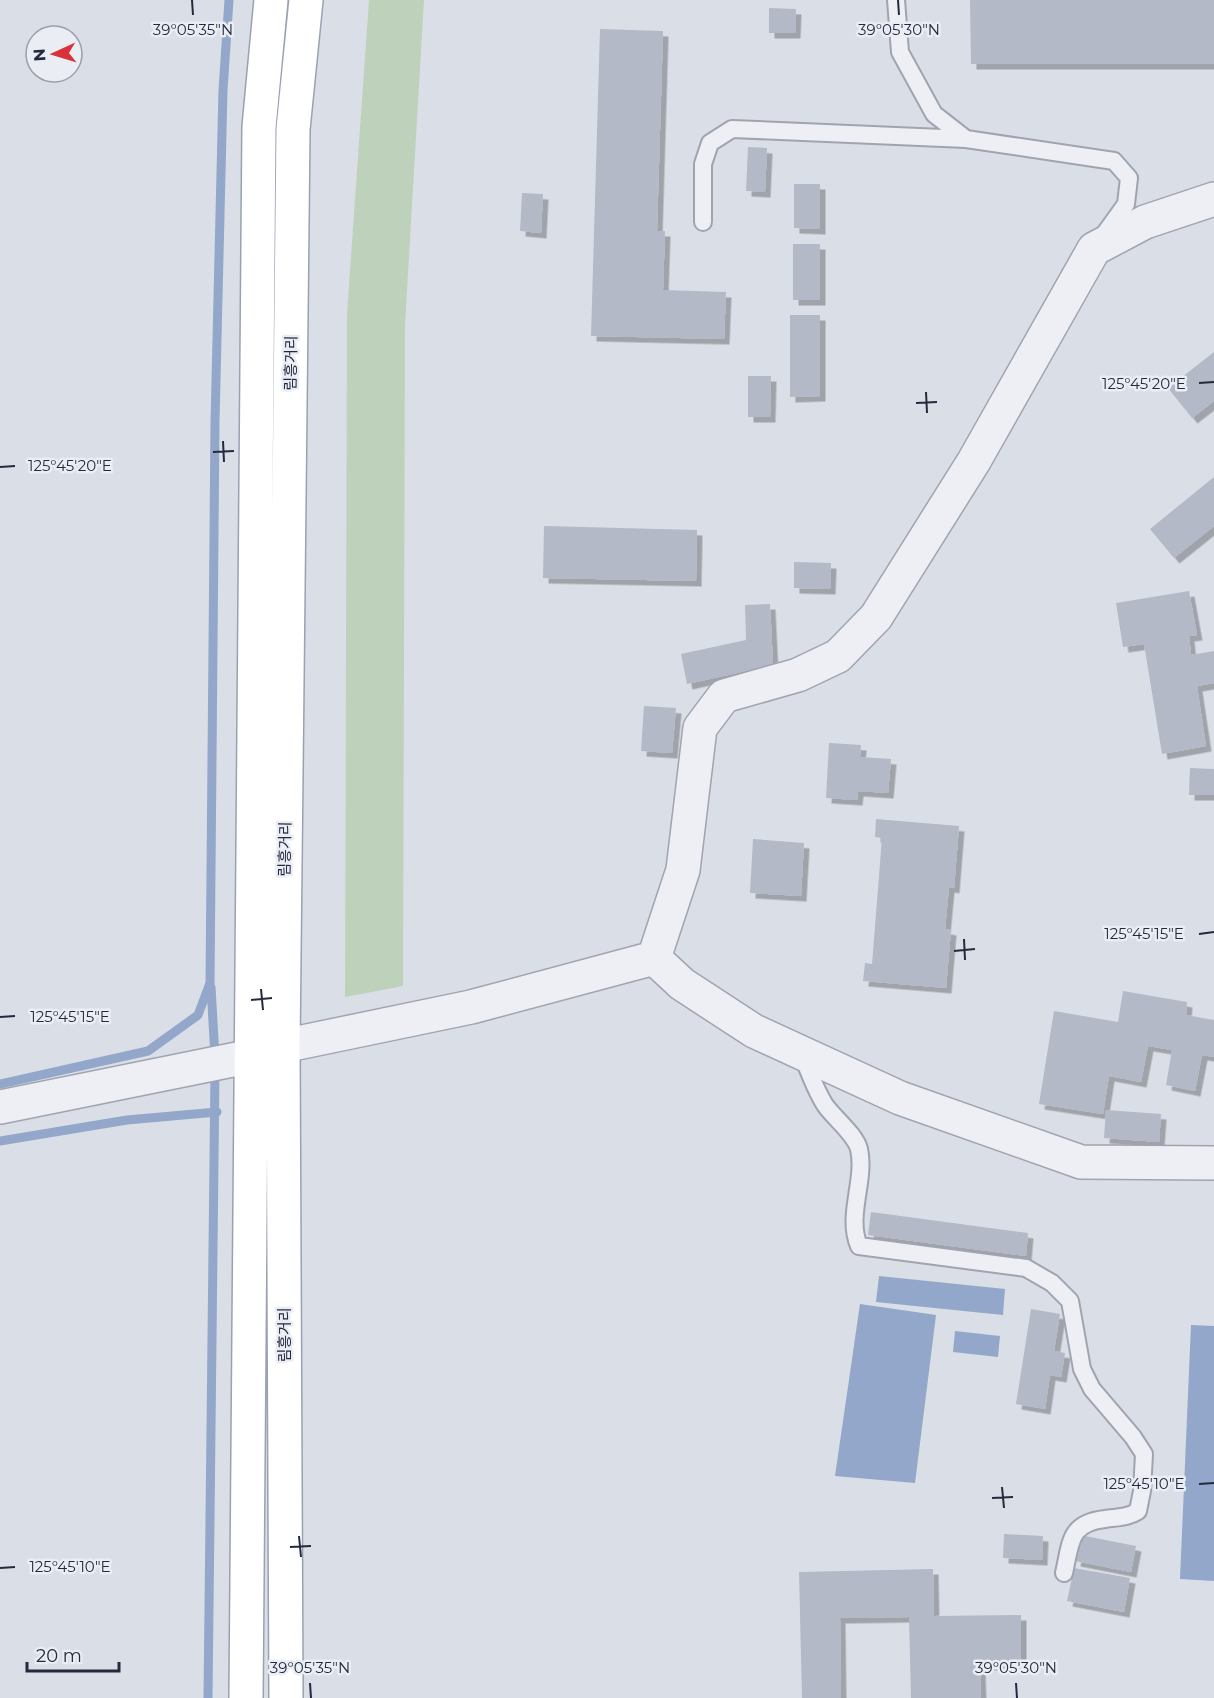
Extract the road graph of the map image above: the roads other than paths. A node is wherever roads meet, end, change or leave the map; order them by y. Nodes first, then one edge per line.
1 (271, 0) edge
2 (306, 0) edge
3 (896, 0) edge
4 (966, 139) junction
5 (1214, 199) edge
6 (702, 222) dead end
7 (1094, 249) junction
8 (654, 958) junction
9 (801, 1050) junction
10 (268, 1051) junction
11 (0, 1107) edge
12 (1214, 1163) edge
13 (1064, 1573) dead end
14 (246, 1698) edge
15 (286, 1698) edge

1 - 10 main road, 림흥거리
2 - 10 main road, 림흥거리
3 - 4 lane
4 - 6 lane
4 - 7 lane
5 - 7 street
7 - 8 street
8 - 9 street
8 - 10 street
9 - 12 street
9 - 13 lane
10 - 11 street
10 - 14 main road, 림흥거리
10 - 15 main road, 림흥거리

